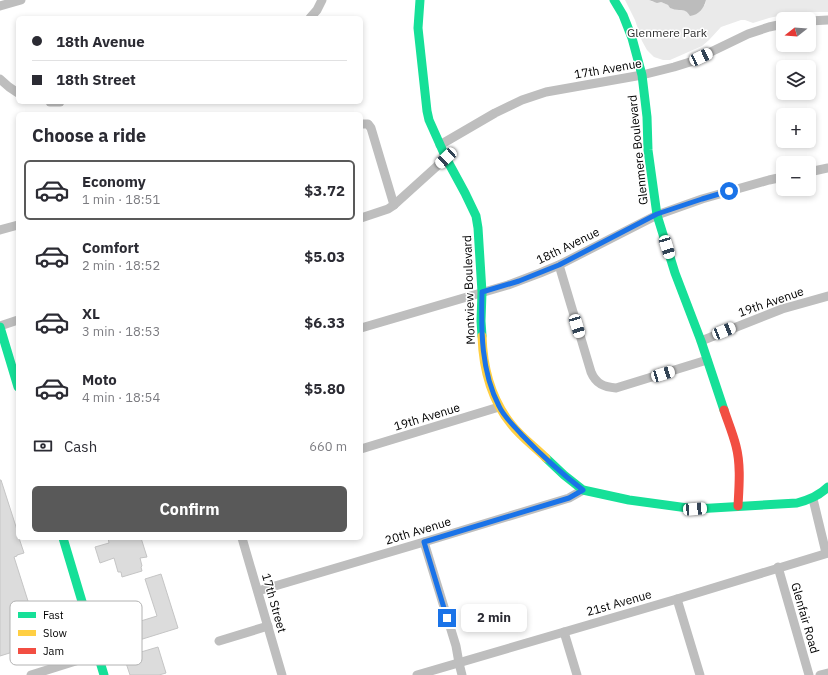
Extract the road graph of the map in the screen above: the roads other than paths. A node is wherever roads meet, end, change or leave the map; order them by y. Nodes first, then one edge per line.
1 (21, 0) edge
2 (322, 0) edge
3 (420, 0) edge
4 (614, 0) edge
5 (0, 6) edge
6 (312, 16) edge
7 (828, 20) edge
8 (816, 21) edge
9 (776, 26) edge
10 (642, 75) junction
11 (0, 79) edge
12 (16, 92) edge
13 (363, 124) edge
14 (440, 145) junction
15 (446, 158) junction
16 (828, 168) edge
17 (816, 171) edge
18 (776, 178) edge
19 (394, 205) junction
20 (657, 214) junction
21 (363, 217) edge
22 (16, 226) edge
23 (0, 230) edge
24 (559, 265) junction
25 (482, 292) junction
26 (828, 296) edge
27 (16, 321) edge
28 (0, 326) edge
29 (363, 327) edge
30 (701, 341) junction
31 (707, 360) junction
32 (16, 380) edge
33 (499, 407) junction
34 (363, 448) edge
35 (828, 487) edge
36 (583, 490) junction
37 (813, 499) junction
38 (738, 506) junction
39 (64, 540) edge
40 (243, 540) edge
41 (424, 542) junction
42 (827, 553) edge
43 (778, 568) junction
44 (258, 591) junction
45 (677, 599) junction
46 (82, 601) edge
47 (268, 626) junction
48 (564, 632) junction
49 (220, 641) dead end
50 (459, 663) junction
51 (63, 665) edge
52 (101, 665) edge
53 (828, 673) edge
54 (31, 675) edge
55 (104, 675) edge
56 (282, 675) edge
57 (417, 675) edge
58 (462, 675) edge
59 (577, 675) edge
60 (700, 675) edge
61 (810, 675) edge
62 (820, 675) edge

1 - 5 street
2 - 6 street
3 - 14 street, Montview Boulevard
4 - 10 street, Glenmere Boulevard
7 - 8 street
9 - 10 street, 17th Avenue
10 - 14 street, 17th Avenue
10 - 20 street, Glenmere Boulevard
11 - 12 street
13 - 19 street
14 - 15 street, Montview Boulevard
15 - 19 street
15 - 25 street, Montview Boulevard
16 - 17 street
18 - 20 street, 18th Avenue
19 - 21 street
20 - 24 street, 18th Avenue
20 - 30 street, Glenmere Boulevard
22 - 23 street
24 - 25 street, 18th Avenue
24 - 31 street
25 - 29 street, 18th Avenue
25 - 33 street, Montview Boulevard
26 - 30 street, 19th Avenue
27 - 28 street
28 - 32 street
30 - 31 street, Glenmere Boulevard
31 - 38 street, Glenmere Boulevard
33 - 34 street, 19th Avenue
33 - 36 street, Montview Boulevard
35 - 37 street
36 - 38 street, Montview Boulevard
36 - 41 street, 20th Avenue
37 - 38 street, Montview Boulevard
37 - 42 street
39 - 46 street
40 - 44 street, 17th Street
41 - 44 street, 20th Avenue
41 - 50 street
42 - 43 street, 21st Avenue
43 - 45 street, 21st Avenue
43 - 61 street, Glenfair Road
44 - 47 street, 17th Street
45 - 48 street, 21st Avenue
45 - 60 street
47 - 49 street
47 - 56 street, 17th Street
48 - 50 street, 21st Avenue
48 - 59 street
50 - 57 street, 21st Avenue
50 - 58 street
51 - 54 street
52 - 55 street
53 - 62 street

